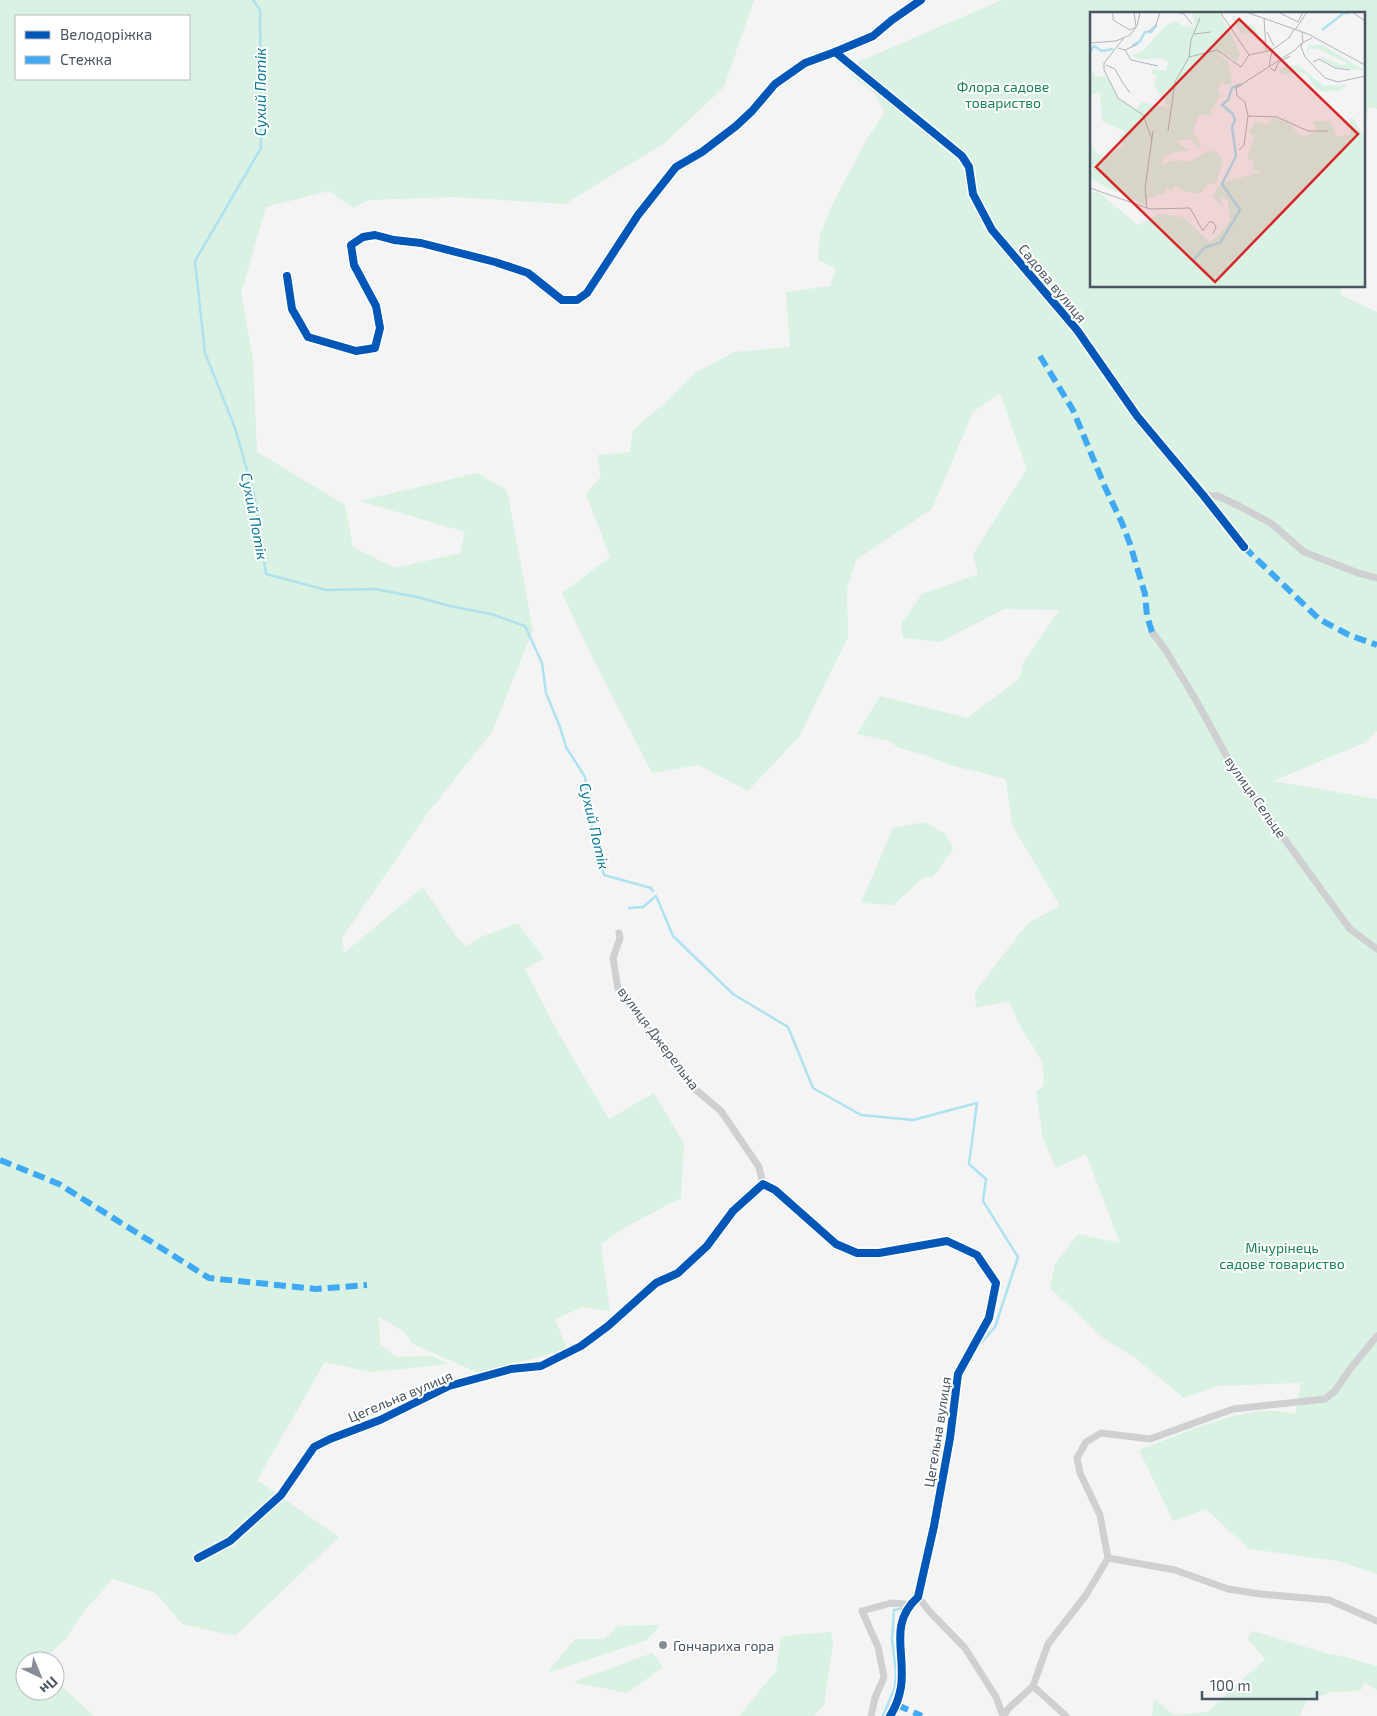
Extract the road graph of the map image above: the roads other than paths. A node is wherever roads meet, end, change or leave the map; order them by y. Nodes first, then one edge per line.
1 (921, 0) edge
2 (835, 52) junction
3 (287, 276) dead end
4 (1203, 495) junction
5 (1244, 547) dead end
6 (1377, 578) edge
7 (1152, 632) dead end
8 (619, 933) dead end
9 (1377, 949) edge
10 (763, 1184) junction
11 (1377, 1336) edge
12 (198, 1558) dead end
13 (1108, 1558) junction
14 (918, 1597) junction
15 (906, 1604) dead end
16 (1377, 1622) edge
17 (1033, 1686) junction
18 (871, 1716) edge
19 (890, 1716) edge
20 (1004, 1716) edge
21 (1066, 1716) edge

1 - 2 street
2 - 3 street
2 - 4 street, Садова вулиця
4 - 5 street, Садова вулиця
4 - 6 street
7 - 9 street, вулиця Сельце
8 - 10 street, вулиця Джерельна
10 - 12 street, Цегельна вулиця
10 - 14 street, Цегельна вулиця
11 - 13 street
13 - 16 street
13 - 17 street
14 - 19 street, Цегельна вулиця
14 - 20 street
15 - 18 street
17 - 20 street
17 - 21 street

